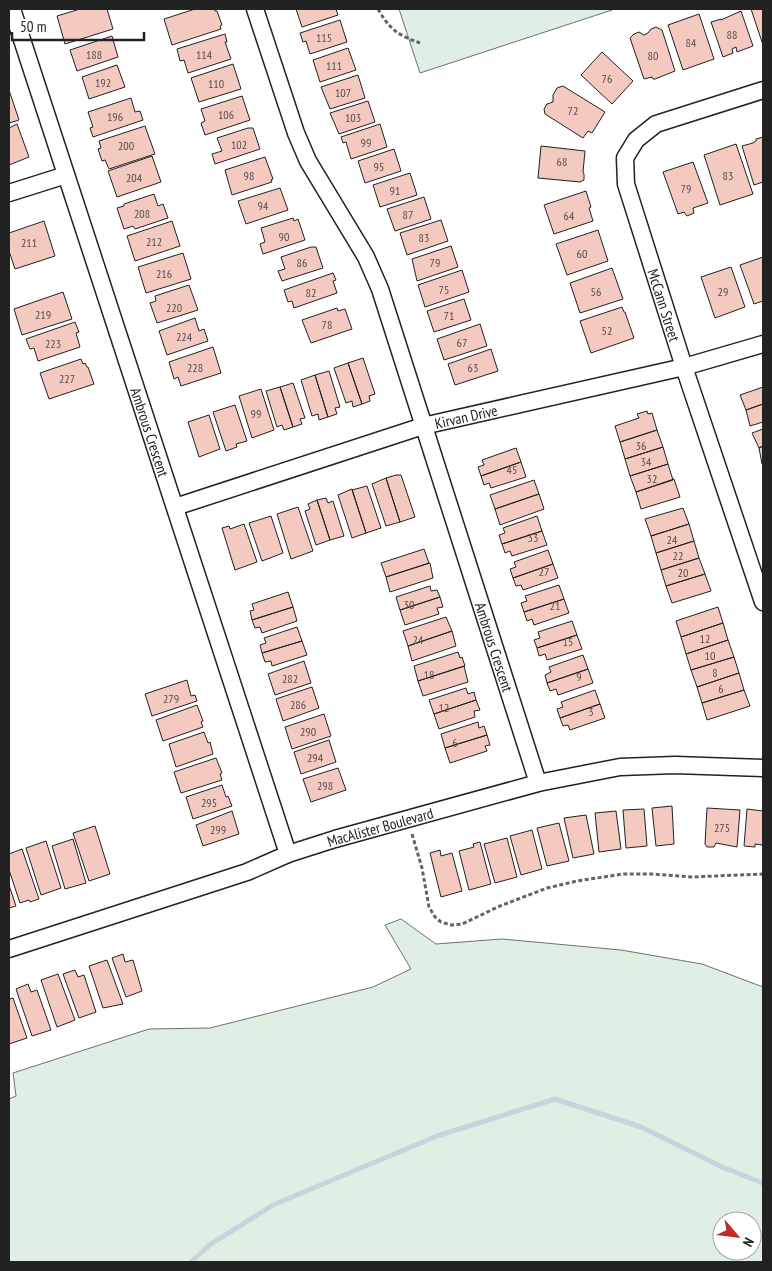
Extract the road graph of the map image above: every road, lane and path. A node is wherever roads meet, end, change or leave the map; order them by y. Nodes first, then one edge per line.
1 (12, 9) edge
2 (255, 9) edge
3 (378, 9) edge
4 (420, 43) dead end
5 (763, 90) edge
6 (66, 175) junction
7 (9, 193) edge
8 (763, 344) edge
9 (684, 368) junction
10 (423, 426) junction
11 (175, 507) junction
12 (763, 602) edge
13 (763, 768) edge
14 (538, 783) junction
15 (408, 819) junction
16 (288, 854) junction
17 (763, 874) edge
18 (9, 949) edge

1 - 6 street, Ambrous Crescent
2 - 10 street, Ambrous Crescent
3 - 4 path
5 - 9 street, McCann Street
6 - 7 street
6 - 11 street, Ambrous Crescent
8 - 9 street, Kirvan Drive
9 - 10 street, Kirvan Drive
9 - 12 street, McCann Street
10 - 11 street, Kirvan Drive
10 - 14 street, Ambrous Crescent
11 - 16 street, Ambrous Crescent
13 - 14 street, MacAlister Boulevard
14 - 15 street, MacAlister Boulevard
15 - 16 street, MacAlister Boulevard
15 - 17 path
16 - 18 street, MacAlister Boulevard

